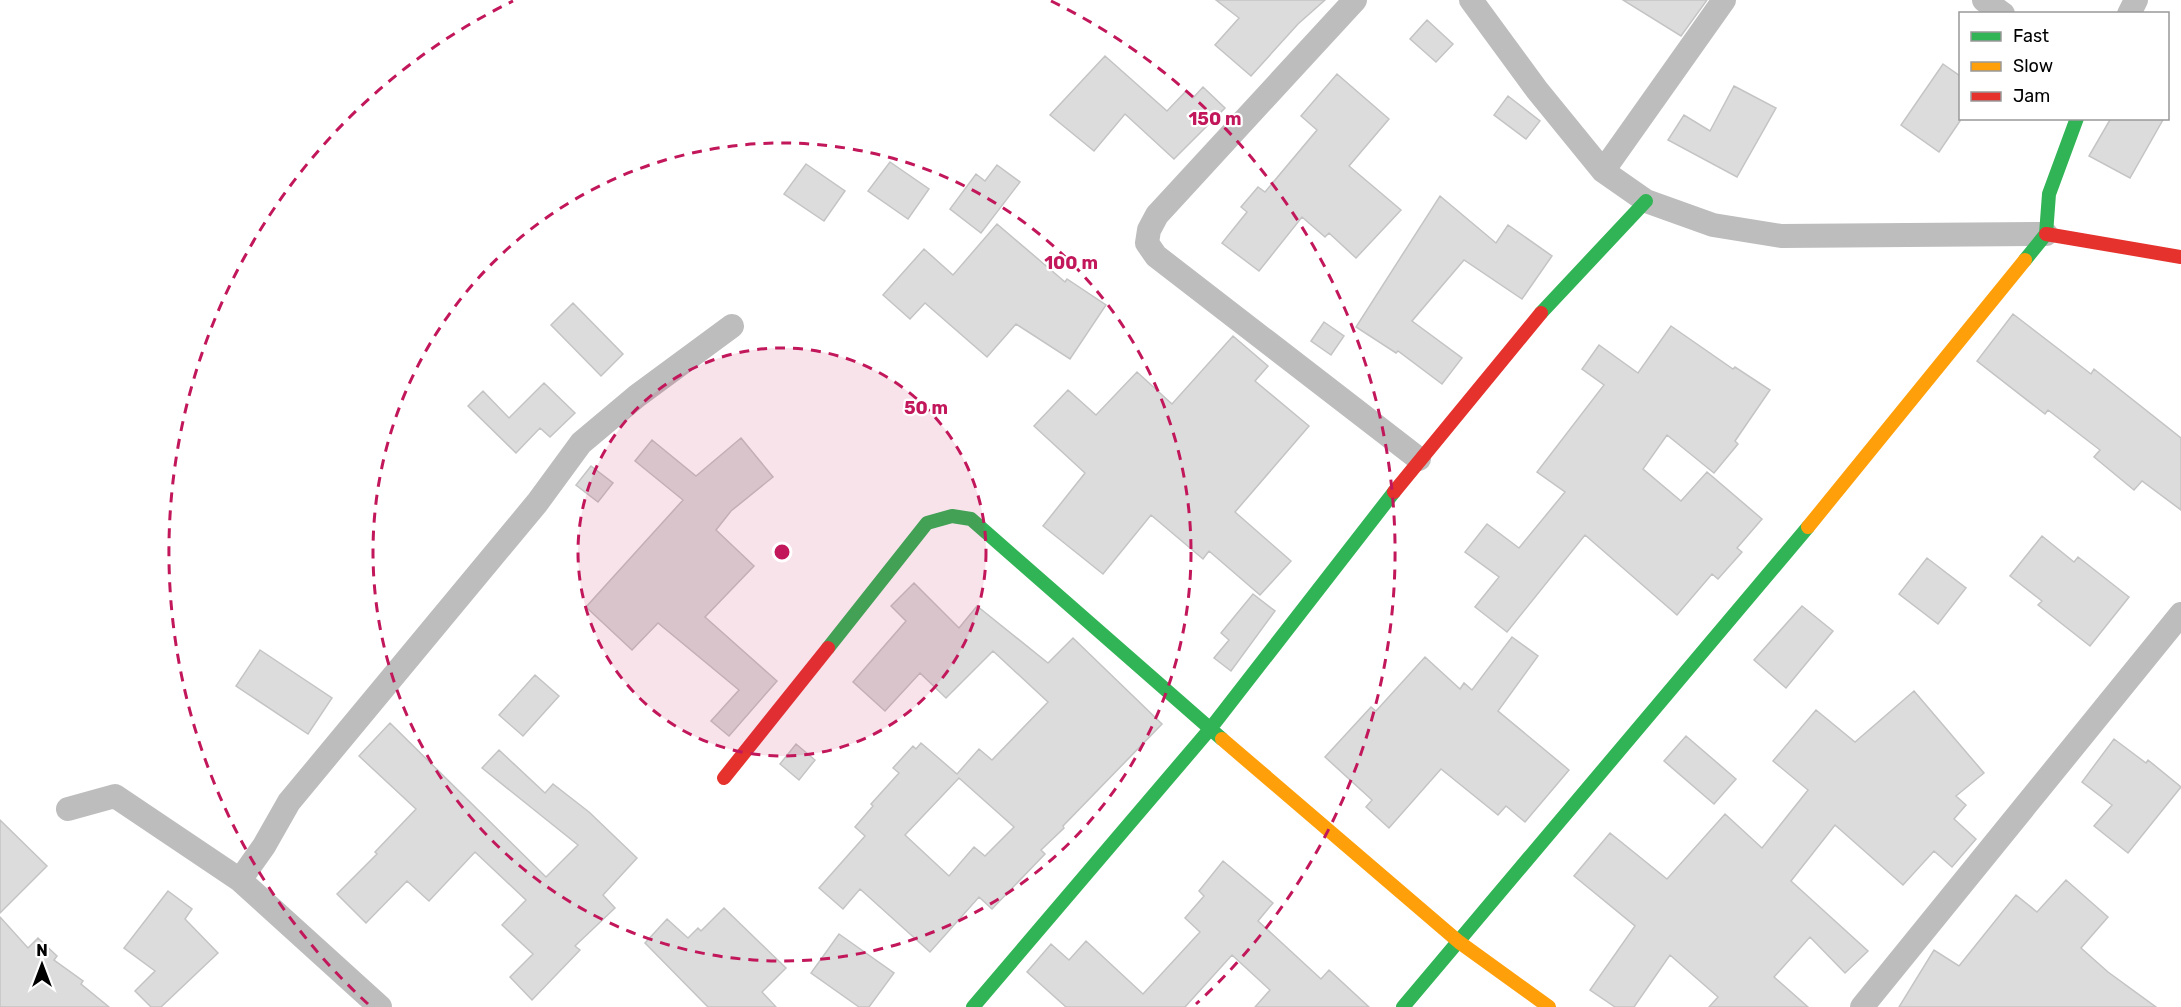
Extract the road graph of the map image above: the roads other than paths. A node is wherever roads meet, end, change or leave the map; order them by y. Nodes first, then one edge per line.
1 (1355, 0) edge
2 (1471, 0) edge
3 (1724, 0) edge
4 (1984, 0) edge
5 (2000, 12) edge
6 (2076, 120) edge
7 (1603, 171) junction
8 (1646, 201) junction
9 (2046, 234) junction
10 (2181, 257) edge
11 (732, 326) dead end
12 (1419, 459) junction
13 (2181, 614) edge
14 (1210, 729) junction
15 (724, 778) dead end
16 (68, 809) dead end
17 (240, 880) junction
18 (1459, 942) junction
19 (380, 1007) edge
20 (973, 1007) edge
21 (1403, 1007) edge
22 (1549, 1007) edge
23 (1862, 1007) edge

1 - 12 street
2 - 7 street
3 - 7 street
4 - 5 street
6 - 9 street
7 - 8 street
8 - 9 street
8 - 12 street
9 - 10 street
9 - 18 street
11 - 17 street
12 - 14 street
13 - 23 street
14 - 15 street
14 - 18 street
14 - 20 street
16 - 17 street
17 - 19 street
18 - 21 street
18 - 22 street

